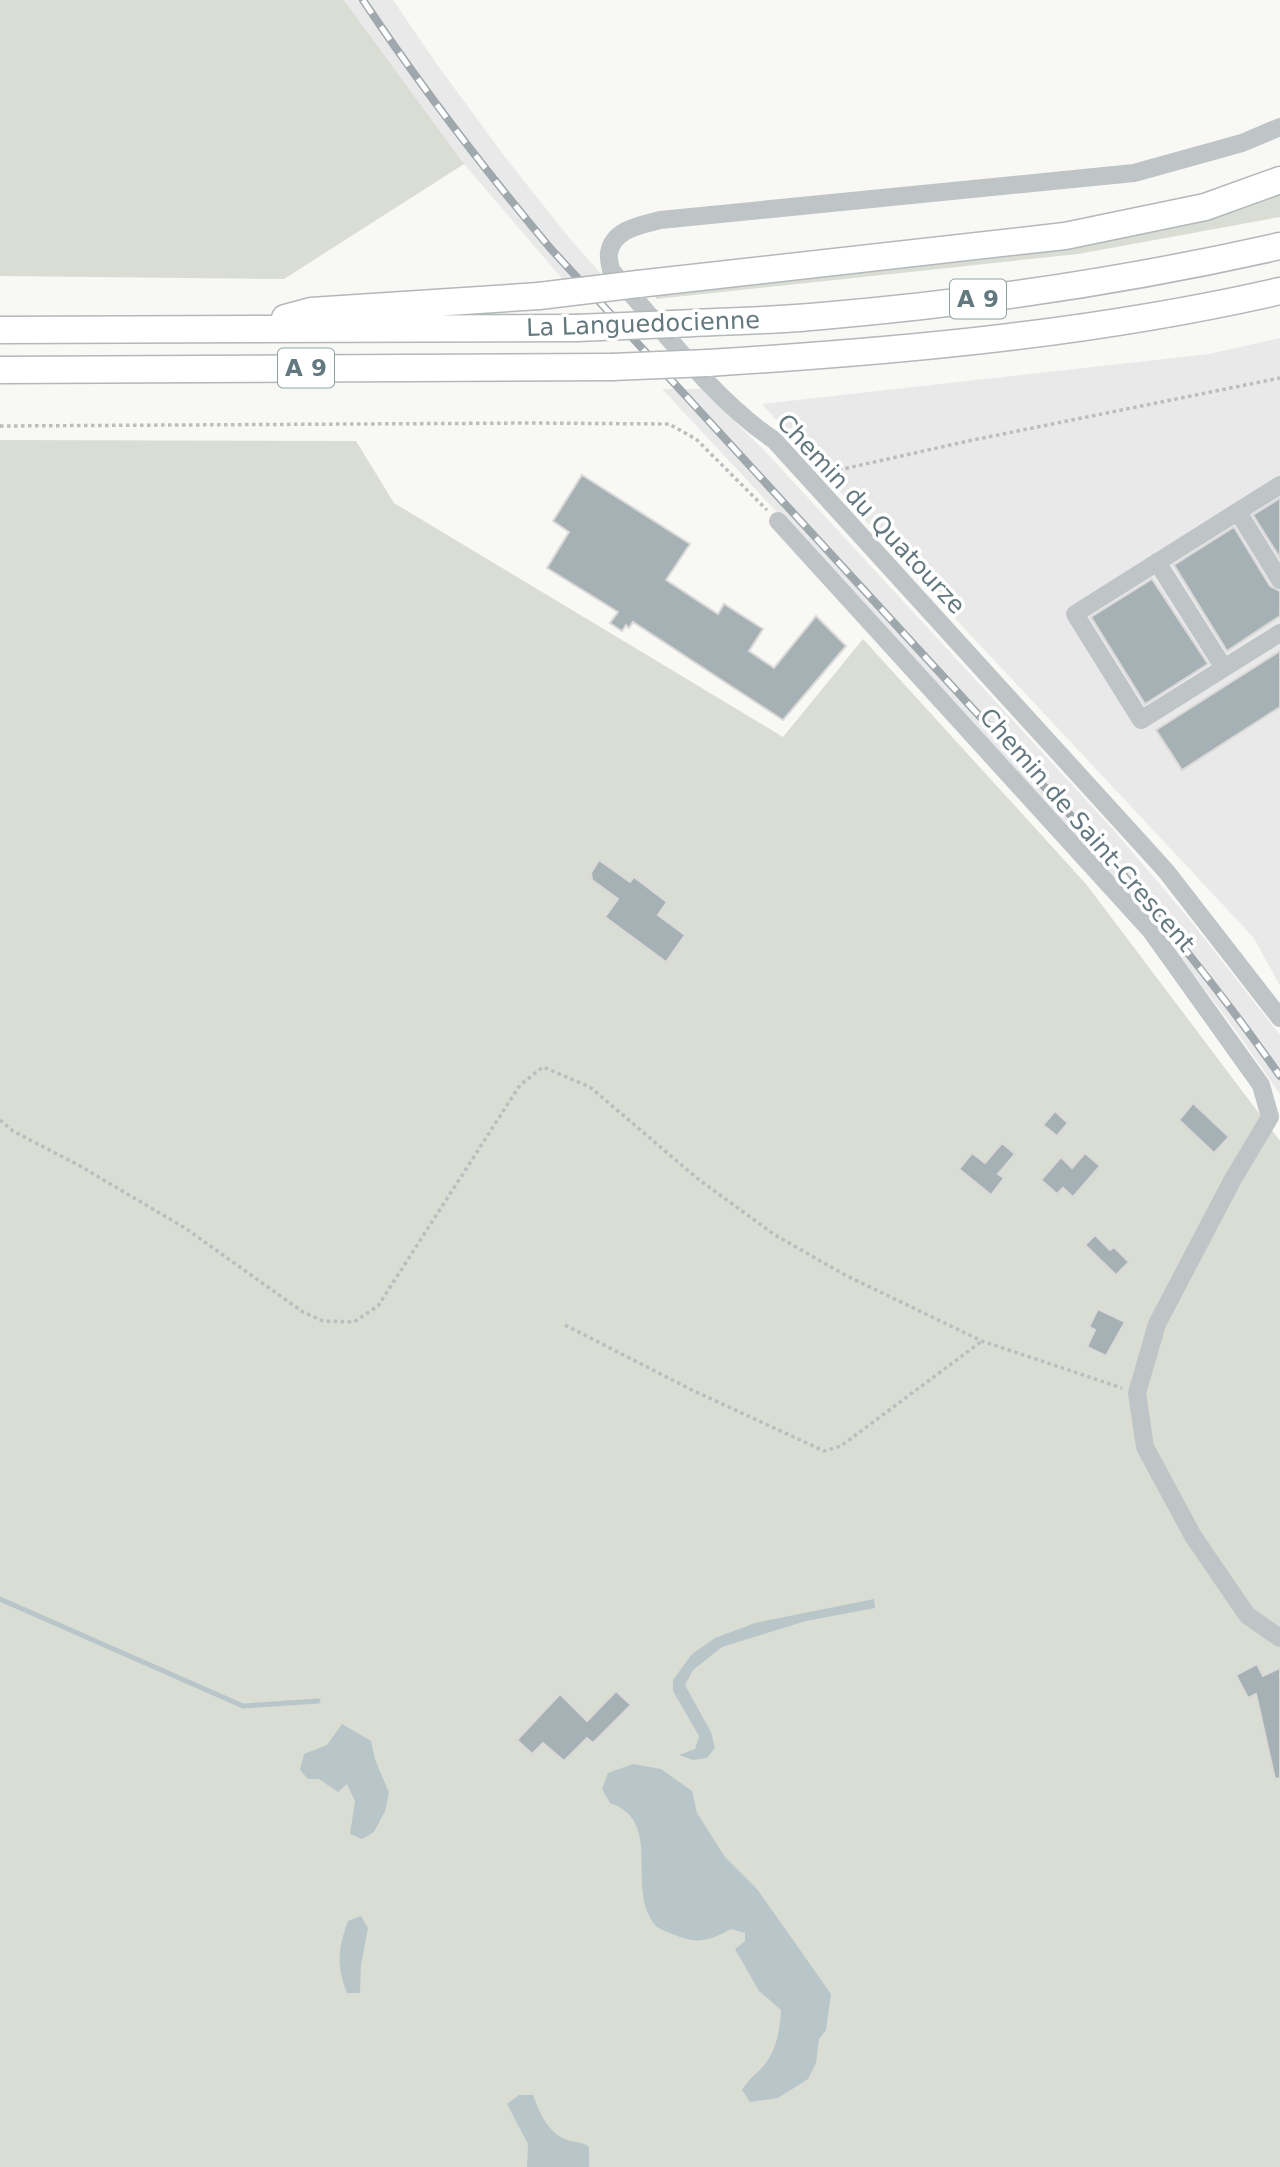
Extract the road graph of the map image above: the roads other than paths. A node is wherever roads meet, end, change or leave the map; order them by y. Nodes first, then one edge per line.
1 (1280, 127) edge
2 (1280, 180) edge
3 (1280, 246) edge
4 (1280, 291) edge
5 (246, 328) junction
6 (0, 330) edge
7 (0, 370) edge
8 (1280, 485) edge
9 (1238, 512) junction
10 (778, 522) road end
11 (1157, 562) junction
12 (1280, 580) edge
13 (1280, 633) edge
14 (1224, 668) junction
15 (1280, 1018) edge
16 (1280, 1638) edge

1 - 15 street, Chemin du Quatourze
2 - 5 highway, bridge
3 - 5 highway, La Languedocienne / A 9, bridge
4 - 7 highway, La Languedocienne / A 9, bridge
5 - 6 highway, La Languedocienne / A 9
8 - 9 street
9 - 11 street
9 - 12 street
10 - 16 street, Chemin de Saint-Crescent
11 - 14 street
11 - 14 street
13 - 14 street

